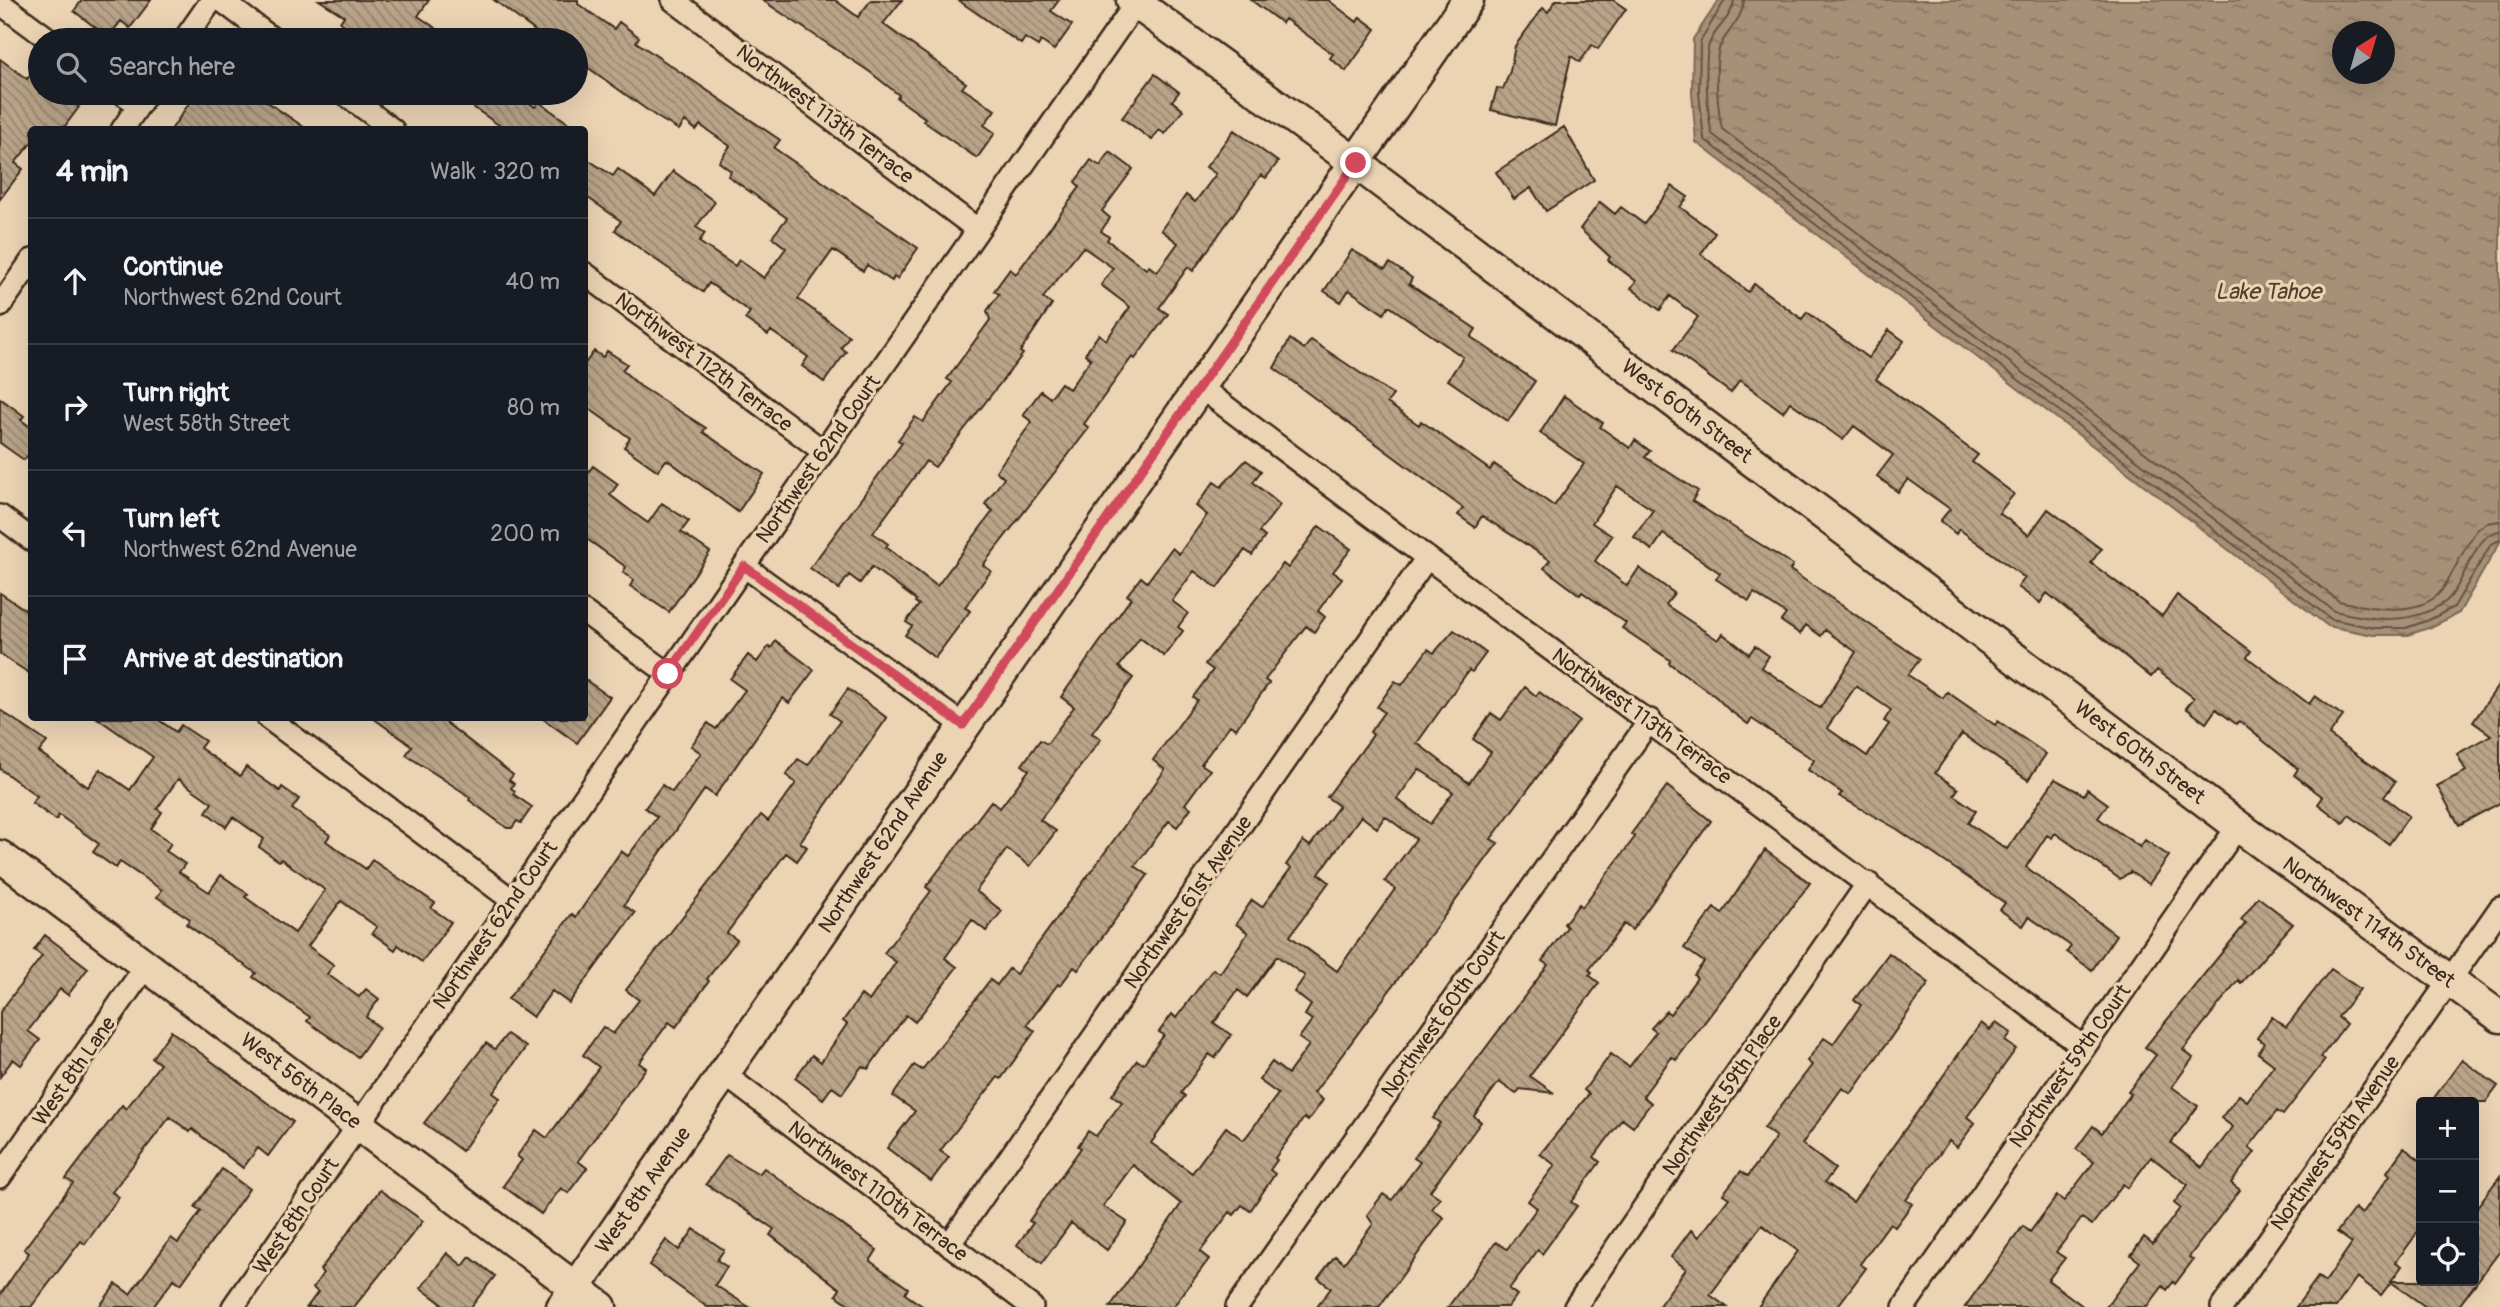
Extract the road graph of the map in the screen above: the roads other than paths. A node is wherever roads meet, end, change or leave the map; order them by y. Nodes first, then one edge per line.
1 (212, 0) edge
2 (220, 0) edge
3 (673, 0) edge
4 (1468, 0) edge
5 (1134, 2) edge
6 (0, 3) edge
7 (34, 28) edge
8 (192, 28) edge
9 (258, 28) edge
10 (133, 105) edge
11 (360, 105) edge
12 (124, 126) edge
13 (388, 126) edge
14 (1356, 163) junction
15 (977, 229) junction
16 (28, 266) edge
17 (588, 276) edge
18 (0, 306) edge
19 (1200, 387) junction
20 (823, 452) junction
21 (0, 516) edge
22 (28, 537) edge
23 (1426, 559) junction
24 (744, 566) junction
25 (588, 615) edge
26 (668, 674) junction
27 (1650, 720) junction
28 (272, 721) edge
29 (963, 725) junction
30 (2238, 826) junction
31 (0, 856) edge
32 (1868, 883) junction
33 (512, 900) junction
34 (2500, 908) edge
35 (147, 964) junction
36 (2448, 979) junction
37 (2500, 1017) edge
38 (2082, 1046) junction
39 (724, 1074) junction
40 (359, 1124) junction
41 (0, 1177) edge
42 (949, 1245) junction
43 (569, 1297) edge
44 (233, 1307) edge
45 (601, 1307) edge
46 (1032, 1307) edge
47 (1237, 1307) edge
48 (1576, 1307) edge
49 (1904, 1307) edge
50 (2222, 1307) edge

1 - 8 street
2 - 9 street
3 - 15 street, Northwest 113th Terrace
4 - 14 street
5 - 14 street, West 60th Street
5 - 15 street, Northwest 62nd Court
6 - 7 street
10 - 12 street
11 - 13 street
14 - 19 street, Northwest 62nd Avenue
14 - 30 street, West 60th Street
15 - 20 street, Northwest 62nd Court
16 - 18 street
17 - 20 street, Northwest 112th Terrace
19 - 23 street, Northwest 113th Terrace
19 - 29 street, Northwest 62nd Avenue
20 - 24 street, Northwest 62nd Court
21 - 22 street
23 - 27 street, Northwest 113th Terrace
23 - 42 street, Northwest 61st Avenue
24 - 26 street, Northwest 62nd Court
24 - 29 street
25 - 26 street
26 - 33 street, Northwest 62nd Court
27 - 32 street, Northwest 113th Terrace
27 - 47 street, Northwest 60th Court
28 - 33 street
29 - 39 street, Northwest 62nd Avenue
30 - 36 street, Northwest 114th Street
30 - 38 street, Northwest 59th Court
31 - 35 street, West 56th Place
32 - 38 street, Northwest 113th Terrace
32 - 48 street, Northwest 59th Place
33 - 40 street, Northwest 62nd Court
34 - 36 street, Northwest 59th Avenue
35 - 40 street, West 56th Place
35 - 41 street, West 8th Lane
36 - 37 street, Northwest 114th Street
36 - 50 street, Northwest 59th Avenue
38 - 49 street, Northwest 59th Court
39 - 42 street, Northwest 110th Terrace
39 - 43 street, West 8th Avenue
40 - 43 street, West 56th Place
40 - 44 street, West 8th Court
42 - 46 street, Northwest 110th Terrace
43 - 45 street, West 56th Place

